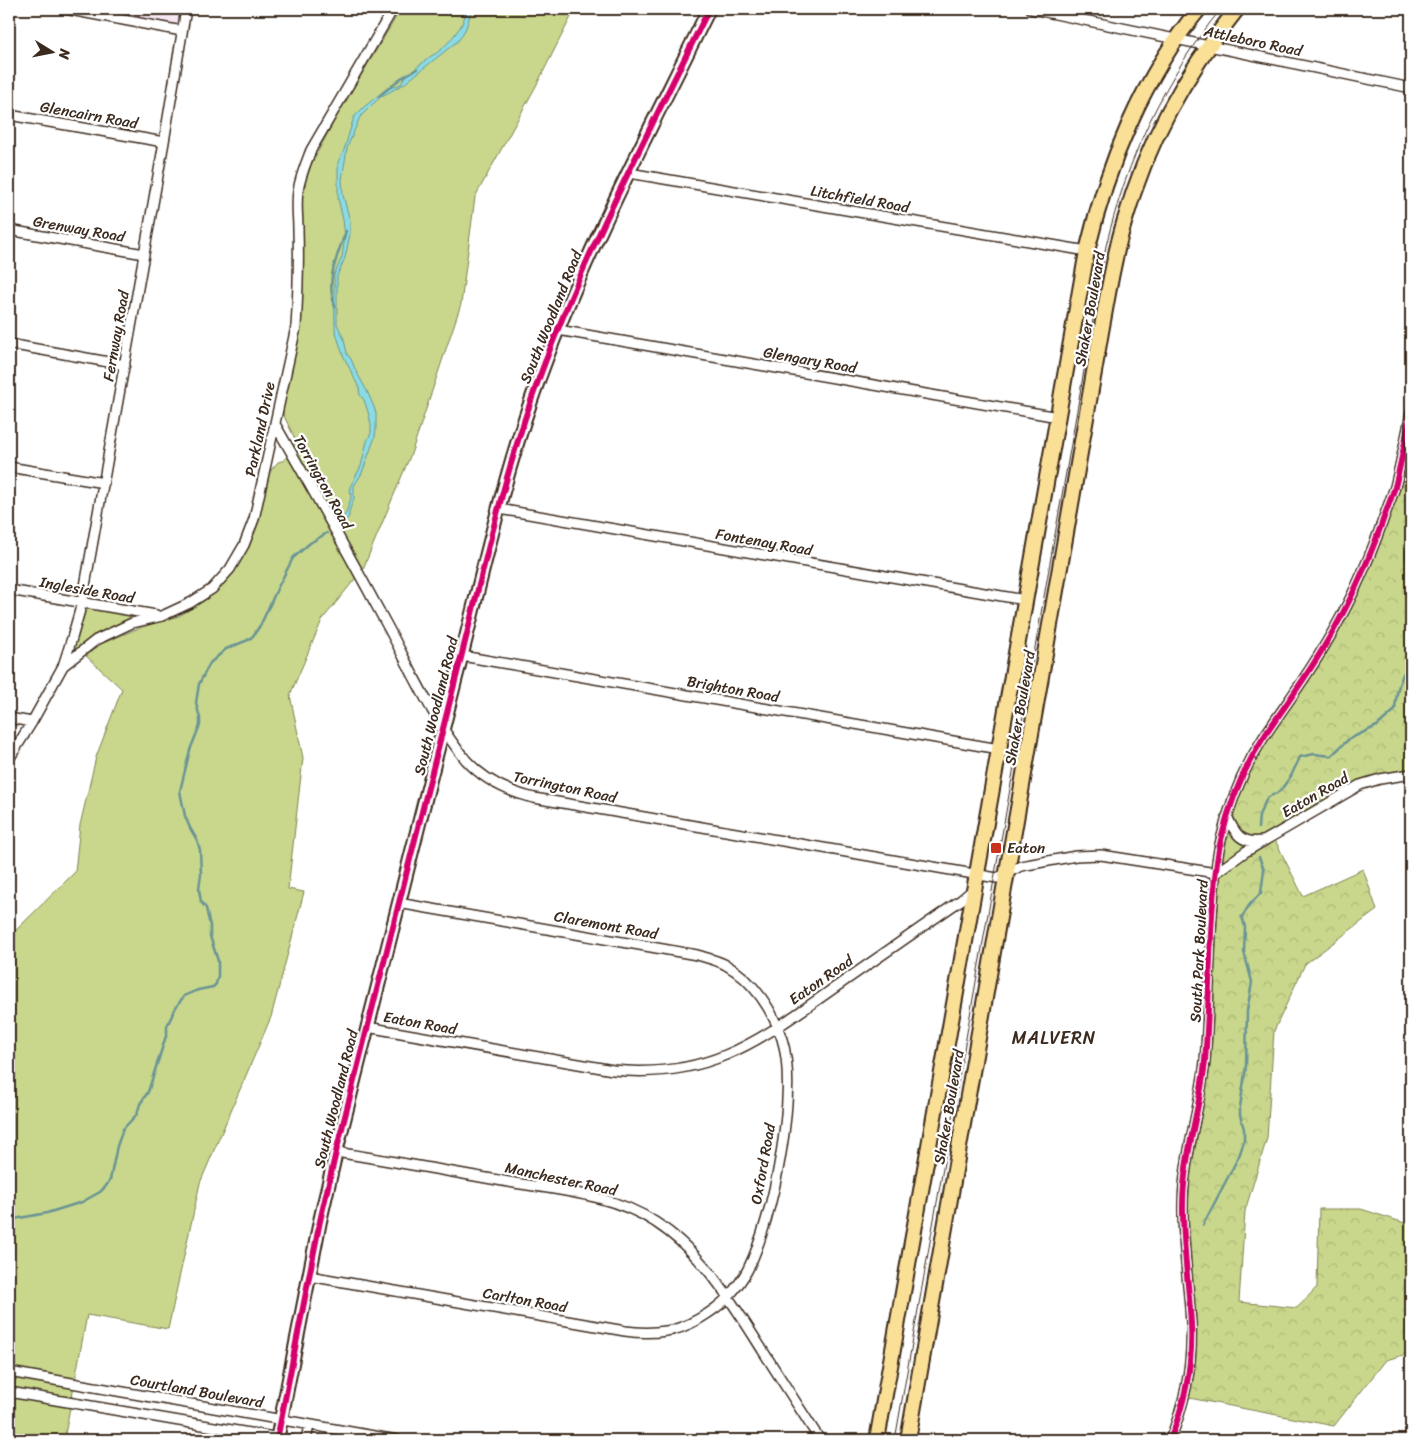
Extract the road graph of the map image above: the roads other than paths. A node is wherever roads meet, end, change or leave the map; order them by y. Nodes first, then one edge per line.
1 (65, 9) edge
2 (186, 9) edge
3 (393, 9) edge
4 (709, 9) edge
5 (1031, 9) edge
6 (1199, 9) edge
7 (1237, 9) edge
8 (182, 31) junction
9 (1176, 39) junction
10 (1209, 46) junction
11 (1411, 88) edge
12 (9, 115) edge
13 (164, 142) junction
14 (629, 173) junction
15 (9, 230) edge
16 (1087, 251) junction
17 (144, 254) junction
18 (558, 330) junction
19 (9, 344) edge
20 (126, 365) junction
21 (1411, 413) edge
22 (1058, 417) junction
23 (275, 424) junction
24 (1408, 440) edge
25 (9, 467) edge
26 (104, 483) junction
27 (498, 509) junction
28 (9, 590) edge
29 (1025, 600) junction
30 (82, 603) junction
31 (162, 616) junction
32 (462, 656) junction
33 (63, 666) junction
34 (9, 718) edge
35 (32, 722) junction
36 (443, 729) junction
37 (999, 749) junction
38 (9, 759) edge
39 (1411, 774) edge
40 (1227, 816) junction
41 (1265, 841) junction
42 (1007, 873) junction
43 (1216, 873) junction
44 (983, 876) junction
45 (974, 889) junction
46 (398, 903) junction
47 (367, 1027) junction
48 (778, 1028) junction
49 (336, 1152) junction
50 (309, 1276) junction
51 (728, 1297) junction
52 (9, 1372) edge
53 (81, 1385) junction
54 (9, 1392) edge
55 (78, 1403) junction
56 (280, 1420) junction
57 (309, 1425) junction
58 (277, 1439) edge
59 (291, 1440) edge
60 (306, 1440) edge
61 (397, 1440) edge
62 (820, 1440) edge
63 (877, 1440) edge
64 (908, 1440) edge
65 (1170, 1440) edge

1 - 8 street
2 - 8 street, Fernway Road
3 - 23 street, Parkland Drive
4 - 14 street, South Woodland Road
5 - 9 street, Attleboro Road
6 - 9 main road, Shaker Boulevard
7 - 10 main road, Shaker Boulevard
8 - 13 street, Fernway Road
9 - 10 street, Attleboro Road
9 - 16 main road, Shaker Boulevard
10 - 11 street, Attleboro Road
10 - 42 main road, Shaker Boulevard
12 - 13 street, Glencairn Road
13 - 17 street, Fernway Road
14 - 16 street, Litchfield Road
14 - 18 street, South Woodland Road
15 - 17 street, Grenway Road
16 - 22 main road, Shaker Boulevard
17 - 20 street, Fernway Road
18 - 22 street, Glengary Road
18 - 27 street, South Woodland Road
19 - 20 street
20 - 26 street, Fernway Road
21 - 24 street, South Park Boulevard
22 - 29 main road, Shaker Boulevard
23 - 31 street, Parkland Drive
23 - 36 street, Torrington Road
24 - 40 street, South Park Boulevard
25 - 26 street
26 - 30 street, Fernway Road
27 - 29 street, Fontenay Road
27 - 32 street, South Woodland Road
28 - 30 street, Ingleside Road
29 - 37 main road, Shaker Boulevard
30 - 31 street, Ingleside Road
30 - 33 street, Fernway Road
31 - 33 street, Parkland Drive
32 - 36 street, South Woodland Road
32 - 37 street, Brighton Road
33 - 35 street, Parkland Drive
34 - 35 street
35 - 38 street, Parkland Drive
36 - 44 street, Torrington Road
36 - 46 street, South Woodland Road
37 - 44 main road, Shaker Boulevard
39 - 41 street, Eaton Road
40 - 41 street
40 - 43 street, South Park Boulevard
41 - 43 street, Eaton Road
42 - 43 street
42 - 44 street
42 - 64 main road, Shaker Boulevard
43 - 65 street, South Park Boulevard
44 - 45 main road, Shaker Boulevard
45 - 48 street, Eaton Road
45 - 63 main road, Shaker Boulevard
46 - 47 street, South Woodland Road
46 - 48 street, Claremont Road
47 - 48 street, Eaton Road
47 - 49 street, South Woodland Road
48 - 51 street, Oxford Road
49 - 50 street, South Woodland Road
49 - 51 street, Manchester Road
50 - 51 street, Carlton Road
50 - 56 street, South Woodland Road
51 - 62 street, Manchester Road
52 - 53 street, Courtland Boulevard
53 - 55 street
53 - 56 street, Courtland Boulevard
54 - 55 street
55 - 58 street
56 - 57 street, Courtland Boulevard
56 - 58 street, South Woodland Road
57 - 60 street
57 - 61 street, Courtland Boulevard
58 - 59 street

